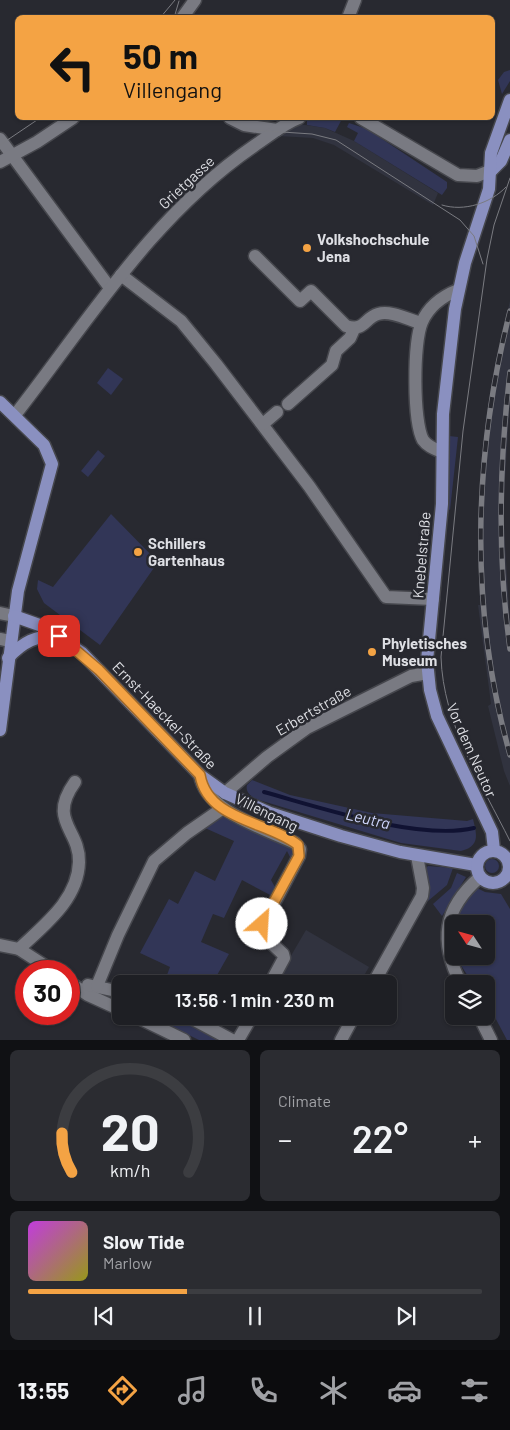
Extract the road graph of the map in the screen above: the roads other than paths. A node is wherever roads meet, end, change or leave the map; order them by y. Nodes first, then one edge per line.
1 (195, 0) edge
2 (355, 0) edge
3 (184, 15) edge
4 (349, 15) edge
5 (510, 100) edge
6 (70, 120) edge
7 (234, 120) edge
8 (295, 120) edge
9 (364, 120) edge
10 (277, 130) junction
11 (0, 139) edge
12 (510, 140) edge
13 (17, 153) junction
14 (0, 162) edge
15 (492, 170) junction
16 (255, 256) dead end
17 (121, 274) junction
18 (110, 288) junction
19 (458, 290) junction
20 (421, 323) junction
21 (354, 328) junction
22 (0, 402) edge
23 (288, 404) dead end
24 (277, 412) dead end
25 (15, 415) junction
26 (263, 424) junction
27 (442, 452) junction
28 (433, 599) junction
29 (0, 613) edge
30 (14, 616) junction
31 (59, 636) junction
32 (5, 640) edge
33 (8, 658) junction
34 (428, 667) junction
35 (0, 730) edge
36 (200, 775) junction
37 (75, 782) dead end
38 (225, 793) junction
39 (223, 808) junction
40 (494, 850) junction
41 (417, 856) junction
42 (478, 871) junction
43 (508, 879) edge
44 (0, 945) edge
45 (19, 949) junction
46 (36, 960) edge
47 (275, 975) edge
48 (378, 975) edge
49 (457, 975) edge
50 (80, 984) edge
51 (97, 986) junction
52 (80, 990) edge
53 (112, 990) edge
54 (112, 1006) edge
55 (150, 1025) edge
56 (204, 1025) edge
57 (247, 1025) edge
58 (349, 1025) edge
59 (483, 1025) edge
60 (171, 1037) edge
61 (184, 1040) edge
62 (232, 1040) edge
63 (238, 1040) edge
64 (341, 1040) edge
65 (491, 1040) edge

1 - 3 street
2 - 4 street
5 - 15 main road, Knebelstraße
6 - 13 street
7 - 10 street
8 - 10 street, Grietgasse
9 - 15 street
10 - 17 street, Grietgasse
11 - 13 street
12 - 15 main road, Knebelstraße
13 - 14 street
13 - 18 street
15 - 19 main road, Knebelstraße
16 - 21 street
17 - 18 street, Grietgasse
17 - 26 street
18 - 25 street, Grietgasse
19 - 20 street
19 - 27 main road, Knebelstraße
20 - 21 street
20 - 27 street
21 - 23 street
22 - 25 main road
24 - 26 street
25 - 30 main road
26 - 28 street
27 - 28 main road, Knebelstraße
28 - 34 main road, Knebelstraße
29 - 30 street
30 - 31 main road, Ernst-Haeckel-Straße
30 - 32 main road
31 - 33 main road
31 - 36 main road, Ernst-Haeckel-Straße
32 - 33 main road
33 - 35 main road
34 - 38 street, Erbertstraße
34 - 40 main road, Vor dem Neutor
36 - 38 main road, Ernst-Haeckel-Straße
36 - 39 street, Villengang
37 - 45 street
38 - 41 main road, Ernst-Haeckel-Straße
39 - 47 street, Villengang
39 - 51 street
40 - 42 main road
40 - 43 main road
41 - 42 main road, Ernst-Haeckel-Straße
41 - 48 street
42 - 43 main road
42 - 49 street
44 - 45 street
45 - 46 street
50 - 51 street
51 - 53 street
52 - 54 street
55 - 60 street
56 - 62 street
57 - 63 street
58 - 64 street
59 - 65 street
60 - 61 street

